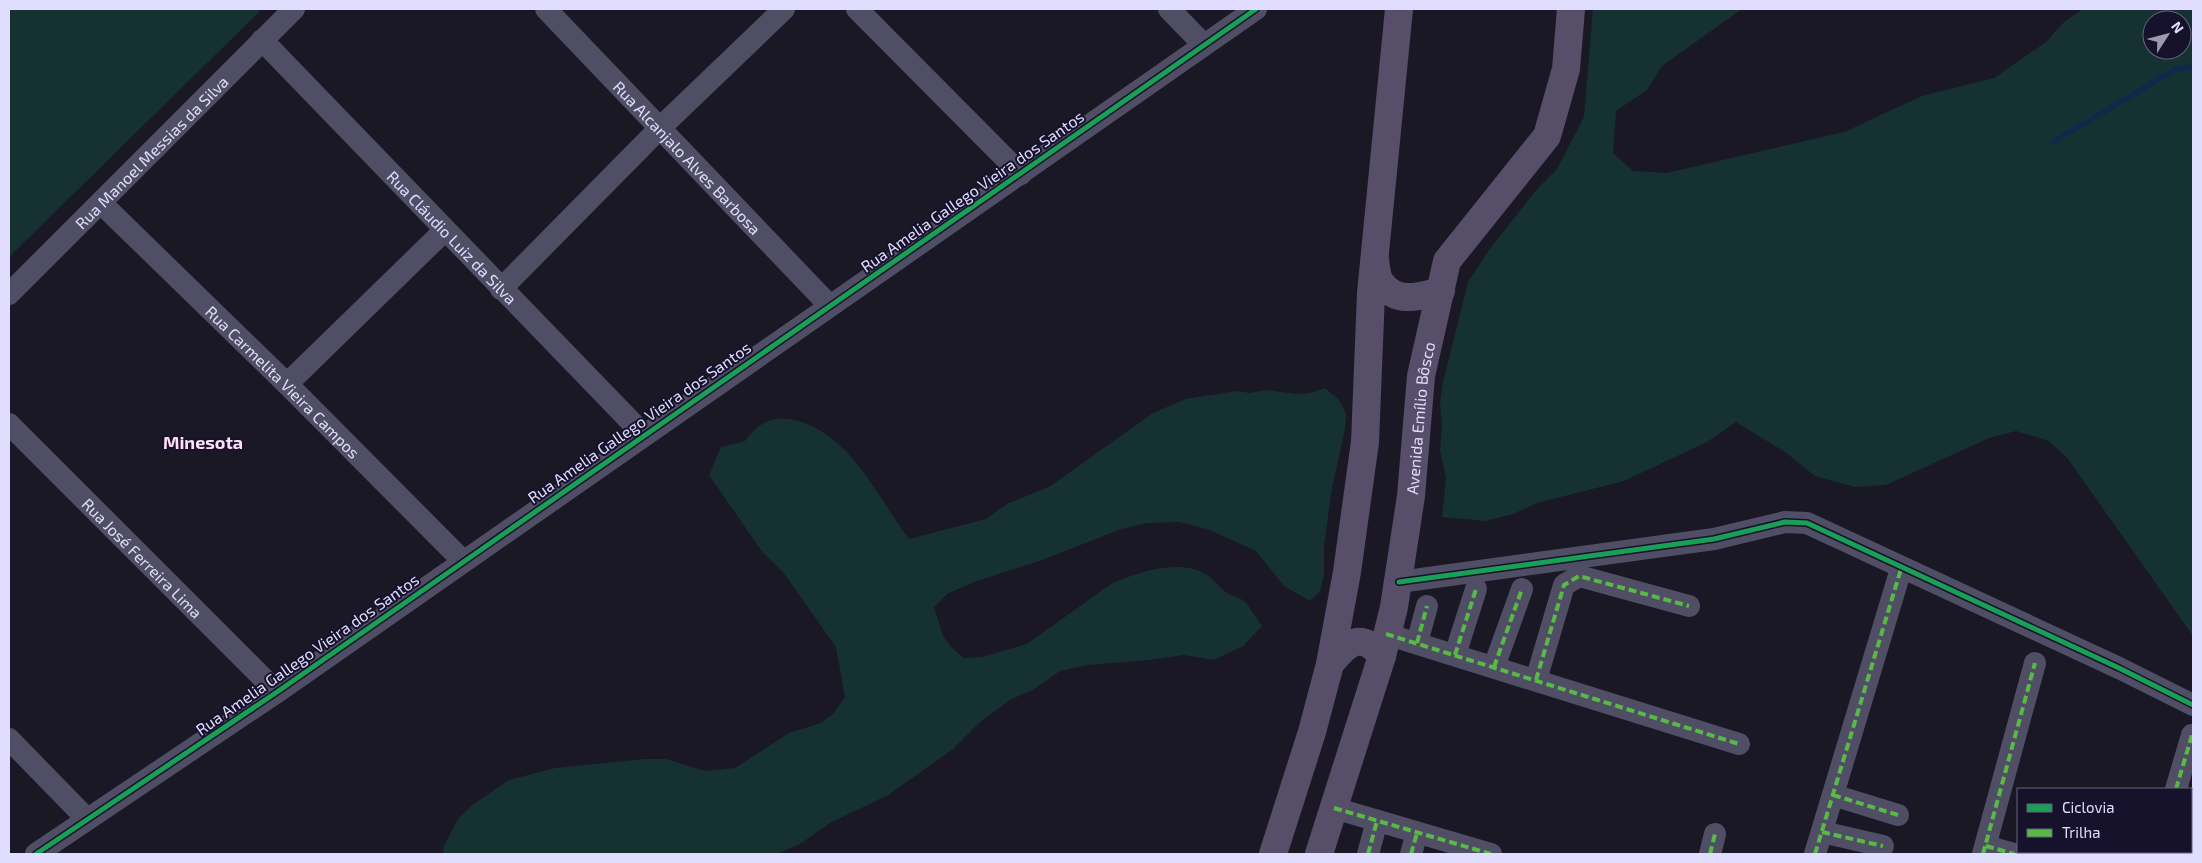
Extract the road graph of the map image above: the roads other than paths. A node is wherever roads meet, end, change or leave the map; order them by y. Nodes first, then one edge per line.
1 (294, 9) edge
2 (546, 9) edge
3 (784, 9) edge
4 (857, 9) edge
5 (1169, 9) edge
6 (1256, 9) edge
7 (1399, 9) edge
8 (1571, 9) edge
9 (262, 40) junction
10 (1203, 44) junction
11 (660, 128) junction
12 (1021, 174) junction
13 (101, 203) junction
14 (444, 231) junction
15 (1374, 259) junction
16 (501, 289) junction
17 (1441, 291) junction
18 (9, 294) edge
19 (829, 305) junction
20 (287, 384) junction
21 (9, 424) edge
22 (643, 434) junction
23 (463, 561) junction
24 (1901, 569) junction
25 (1399, 582) junction
26 (1476, 589) dead end
27 (1522, 589) dead end
28 (1427, 606) dead end
29 (1689, 606) dead end
30 (1417, 643) junction
31 (1384, 645) junction
32 (1454, 655) junction
33 (2035, 663) dead end
34 (1330, 664) junction
35 (1494, 667) junction
36 (1536, 680) junction
37 (276, 692) junction
38 (2193, 705) edge
39 (9, 739) edge
40 (1738, 744) dead end
41 (2191, 747) edge
42 (2176, 788) edge
43 (1833, 795) junction
44 (1334, 808) junction
45 (1898, 814) dead end
46 (87, 819) junction
47 (1377, 821) junction
48 (1417, 832) junction
49 (1822, 832) junction
50 (1883, 846) dead end
51 (1462, 850) edge
52 (1985, 850) edge
53 (36, 854) edge
54 (1272, 854) edge
55 (1318, 854) edge
56 (1368, 854) edge
57 (1411, 854) edge
58 (1491, 854) edge
59 (1815, 854) edge
60 (2014, 854) edge

1 - 9 street, Rua Manoel Messias da Silva
2 - 11 street, Rua Alcanjalo Alves Barbosa
3 - 11 street
4 - 12 street
5 - 10 street
6 - 10 street, Rua Amelia Gallego Vieira dos Santos
7 - 15 main road
8 - 17 main road, Avenida Emílio Bôsco
9 - 13 street, Rua Manoel Messias da Silva
9 - 14 street, Rua Cláudio Luiz da Silva
10 - 12 street, Rua Amelia Gallego Vieira dos Santos
11 - 16 street
11 - 19 street, Rua Alcanjalo Alves Barbosa
12 - 19 street, Rua Amelia Gallego Vieira dos Santos
13 - 18 street, Rua Manoel Messias da Silva
13 - 20 street, Rua Carmelita Vieira Campos
14 - 16 street, Rua Cláudio Luiz da Silva
14 - 20 street
15 - 17 main road
15 - 34 main road
16 - 22 street, Rua Cláudio Luiz da Silva
17 - 25 main road, Avenida Emílio Bôsco
19 - 22 street, Rua Amelia Gallego Vieira dos Santos
20 - 23 street, Rua Carmelita Vieira Campos
21 - 37 street, Rua José Ferreira Lima
22 - 23 street, Rua Amelia Gallego Vieira dos Santos
23 - 37 street, Rua Amelia Gallego Vieira dos Santos
24 - 25 street
24 - 38 street
24 - 43 street
25 - 31 main road, Avenida Emílio Bôsco
26 - 32 street
27 - 35 street
28 - 30 street
29 - 36 street
30 - 31 street
30 - 32 street
31 - 34 main road
31 - 44 main road, Avenida Emílio Bôsco
32 - 35 street
33 - 52 street
34 - 54 main road
35 - 36 street
36 - 40 street
37 - 46 street, Rua Amelia Gallego Vieira dos Santos
39 - 46 street
41 - 42 street
43 - 45 street
43 - 49 street
44 - 47 street
44 - 55 main road, Avenida Emílio Bôsco
46 - 53 street, Rua Amelia Gallego Vieira dos Santos
47 - 48 street
47 - 56 street
48 - 51 street
48 - 57 street
49 - 50 street
49 - 59 street
51 - 58 street
52 - 60 street

